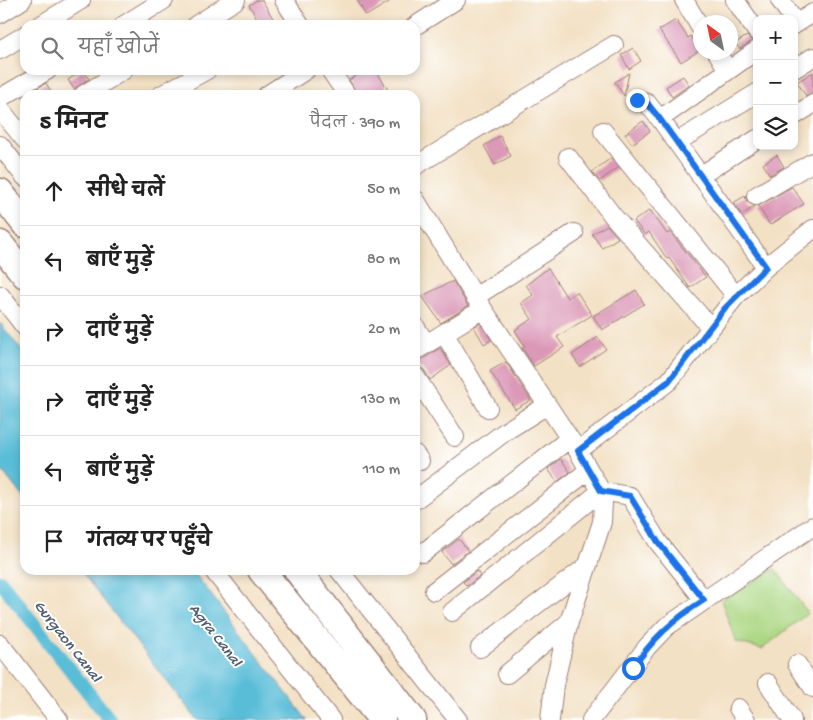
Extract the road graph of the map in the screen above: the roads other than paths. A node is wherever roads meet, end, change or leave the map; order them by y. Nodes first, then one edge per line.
1 (22, 0) edge
2 (81, 0) edge
3 (164, 0) edge
4 (236, 0) edge
5 (284, 0) edge
6 (456, 0) edge
7 (684, 0) edge
8 (735, 0) edge
9 (780, 0) edge
10 (813, 13) edge
11 (0, 14) edge
12 (693, 15) edge
13 (790, 15) edge
14 (49, 20) edge
15 (132, 20) edge
16 (204, 20) edge
17 (293, 20) edge
18 (798, 20) edge
19 (420, 23) edge
20 (753, 26) edge
21 (20, 38) edge
22 (614, 46) dead end
23 (0, 50) edge
24 (753, 53) edge
25 (813, 58) edge
26 (722, 60) edge
27 (798, 67) edge
28 (727, 69) junction
29 (39, 75) edge
30 (116, 75) edge
31 (198, 75) edge
32 (298, 75) edge
33 (337, 75) edge
34 (91, 90) edge
35 (171, 90) edge
36 (275, 90) edge
37 (345, 90) edge
38 (753, 95) edge
39 (0, 98) edge
40 (637, 100) dead end
41 (813, 104) edge
42 (0, 109) edge
43 (798, 113) edge
44 (660, 119) junction
45 (20, 131) edge
46 (603, 131) dead end
47 (20, 137) edge
48 (677, 142) junction
49 (753, 142) edge
50 (1, 147) edge
51 (568, 157) dead end
52 (813, 162) edge
53 (420, 163) edge
54 (20, 170) edge
55 (700, 176) junction
56 (0, 192) edge
57 (756, 196) dead end
58 (420, 208) edge
59 (20, 218) edge
60 (813, 229) edge
61 (574, 233) dead end
62 (0, 244) edge
63 (766, 267) junction
64 (20, 270) edge
65 (0, 295) edge
66 (736, 296) junction
67 (479, 303) junction
68 (20, 321) edge
69 (710, 327) junction
70 (444, 333) junction
71 (420, 348) edge
72 (420, 384) edge
73 (547, 405) junction
74 (488, 408) dead end
75 (455, 437) dead end
76 (574, 445) junction
77 (589, 470) junction
78 (601, 491) junction
79 (420, 496) edge
80 (813, 526) edge
81 (423, 553) dead end
82 (587, 566) junction
83 (217, 575) edge
84 (264, 575) edge
85 (301, 575) edge
86 (343, 575) edge
87 (434, 591) dead end
88 (704, 600) junction
89 (452, 612) dead end
90 (569, 622) junction
91 (0, 644) edge
92 (480, 648) dead end
93 (797, 664) dead end
94 (507, 674) dead end
95 (768, 683) dead end
96 (813, 688) edge
97 (599, 717) edge
98 (59, 720) edge
99 (331, 720) edge
100 (382, 720) edge
101 (413, 720) edge
102 (458, 720) edge
103 (550, 720) edge
104 (792, 720) edge

1 - 11 street
2 - 14 street
3 - 15 street
4 - 16 street
5 - 17 street
6 - 19 street
7 - 12 street
8 - 20 street
9 - 13 street
10 - 18 street
21 - 23 street
22 - 53 street
24 - 28 street
25 - 27 street
26 - 28 street
28 - 44 street
29 - 39 street
30 - 34 street
31 - 35 street
32 - 36 street
33 - 37 street
38 - 48 street
40 - 44 street
41 - 43 street
42 - 45 street
44 - 48 street
46 - 66 street
47 - 50 street
48 - 55 street
49 - 55 street
50 - 54 street
51 - 69 street
52 - 57 street
55 - 63 street
56 - 59 highway
58 - 67 street
60 - 63 street
61 - 67 street
62 - 64 highway
63 - 66 street
65 - 68 street
66 - 69 street
67 - 70 street
67 - 73 street
69 - 76 street
70 - 71 street
70 - 74 street
72 - 75 street
73 - 76 street
73 - 79 street
76 - 77 street
76 - 81 street
77 - 78 street
77 - 87 street
78 - 82 street
78 - 88 street
78 - 89 street
80 - 88 street
82 - 90 street
82 - 92 street
83 - 99 street
84 - 100 highway
85 - 101 highway
86 - 102 street
88 - 97 street
90 - 94 street
90 - 103 street
91 - 98 street
93 - 96 street
95 - 104 street

